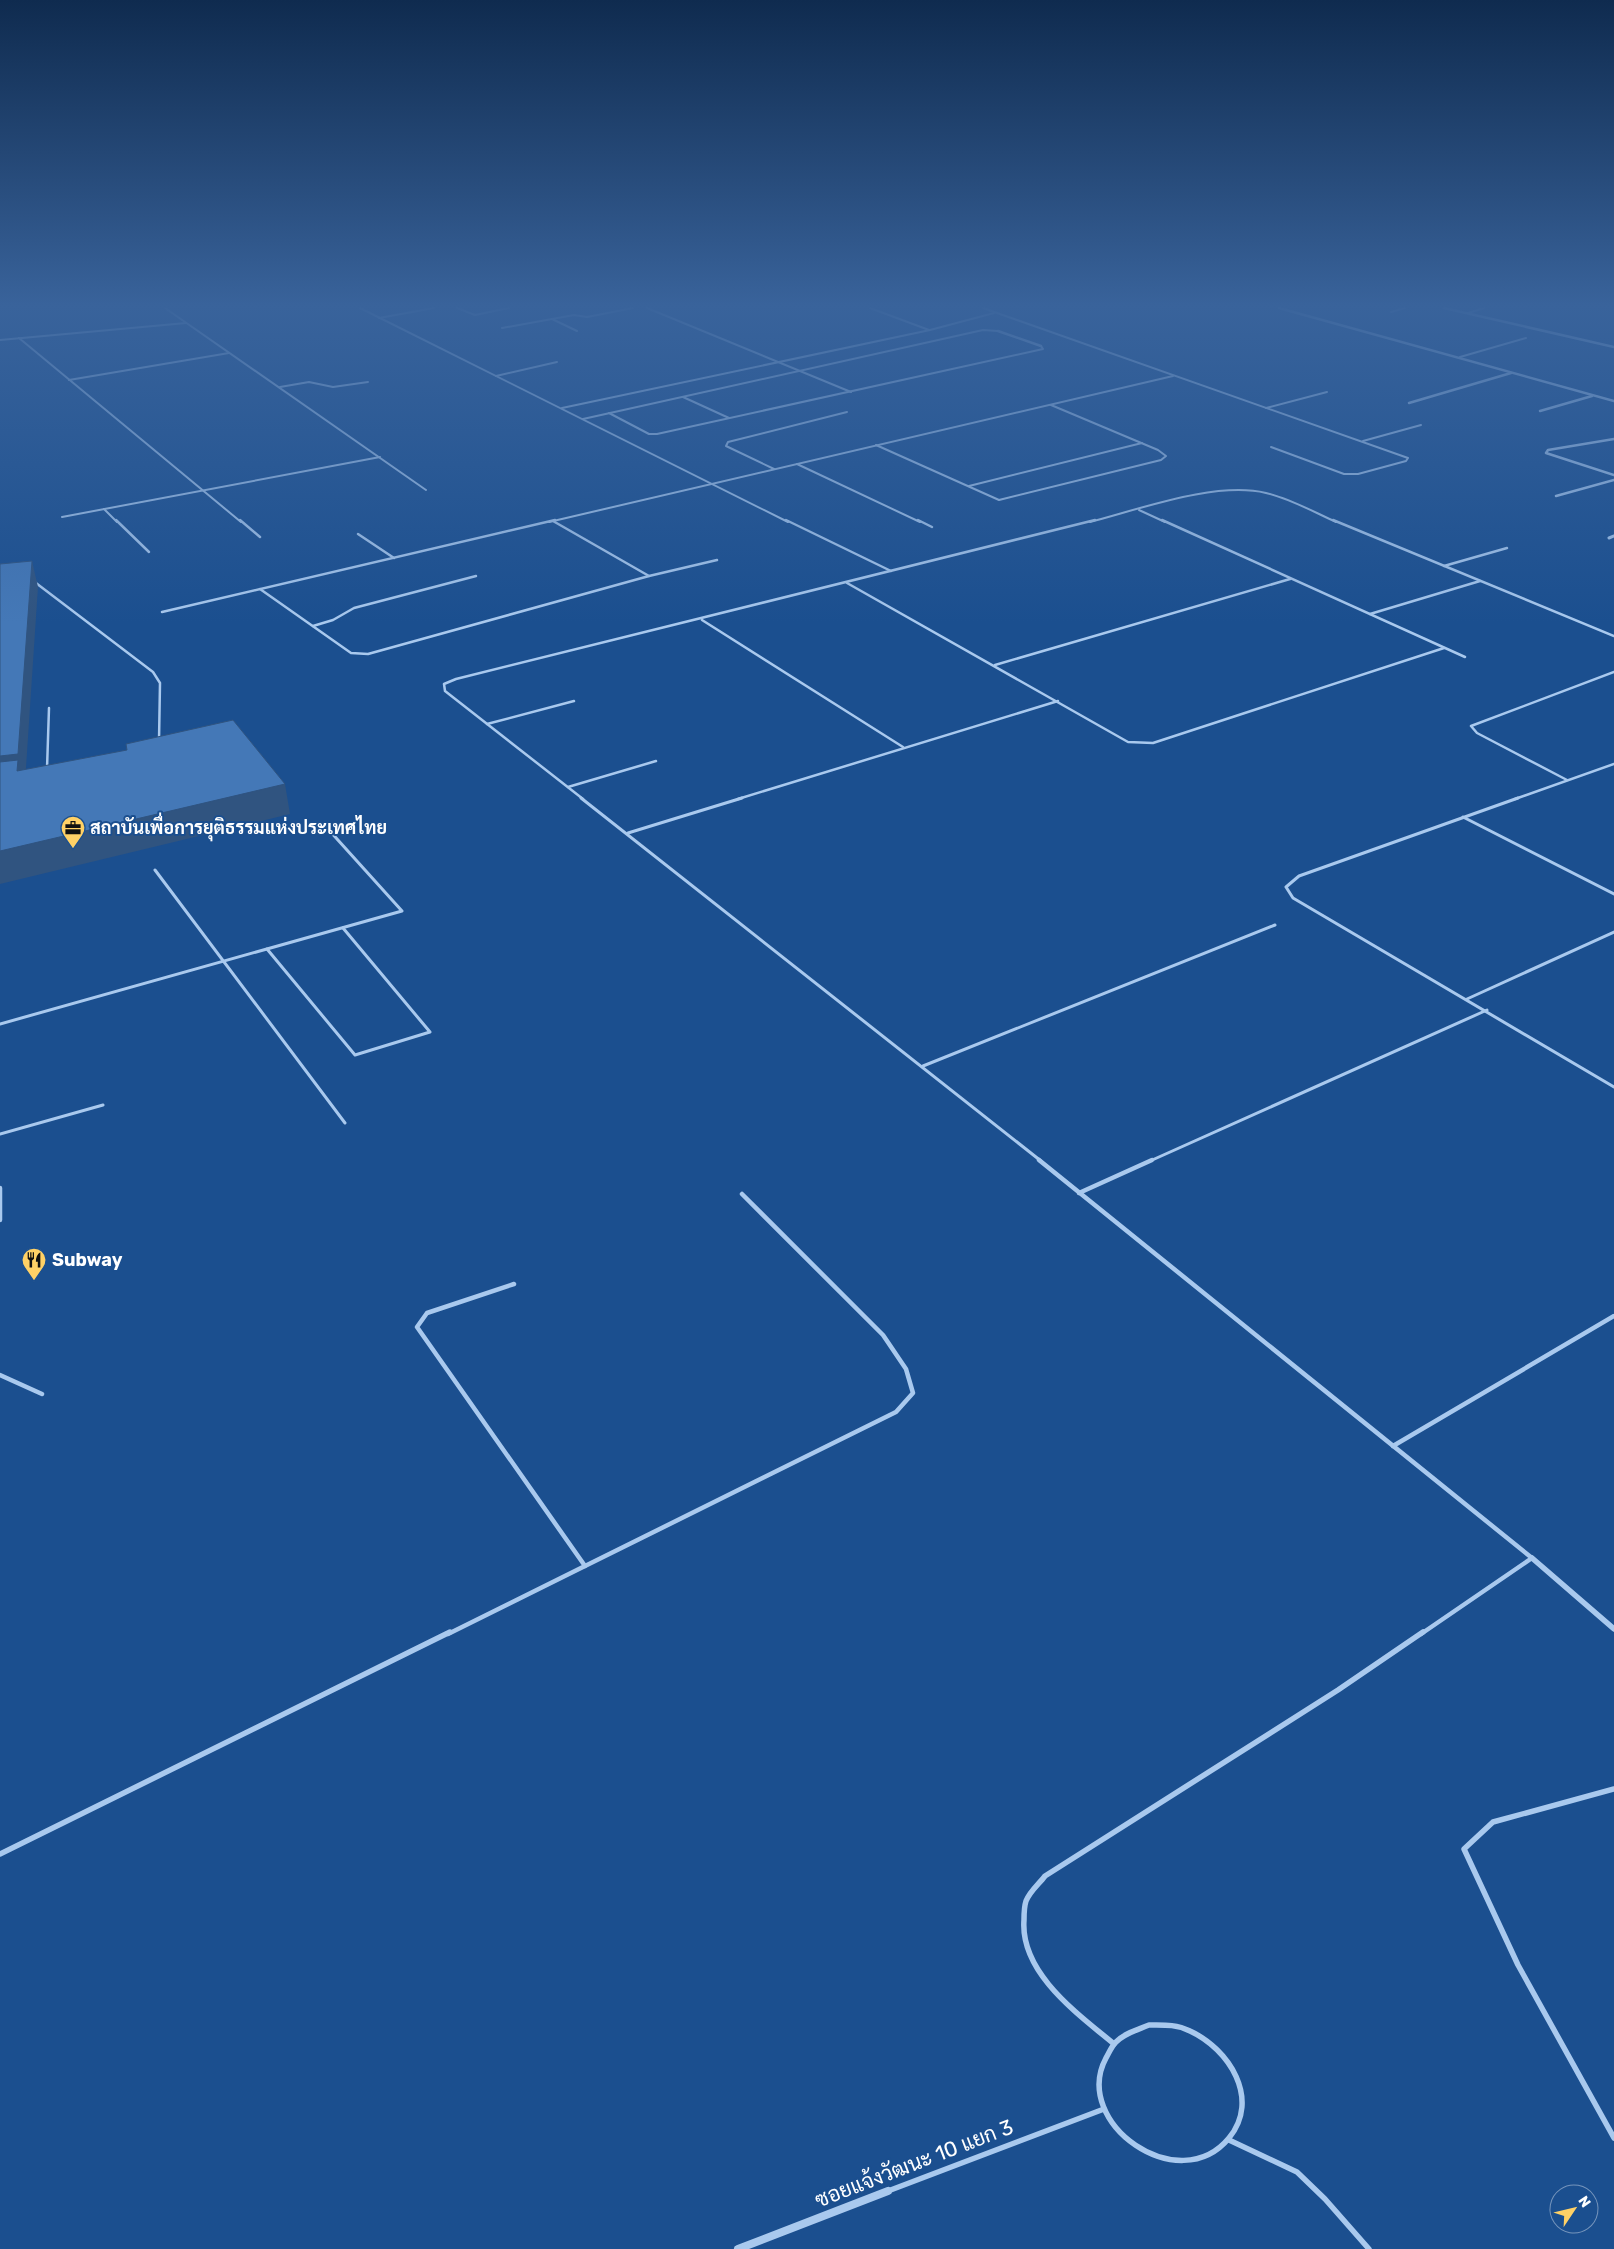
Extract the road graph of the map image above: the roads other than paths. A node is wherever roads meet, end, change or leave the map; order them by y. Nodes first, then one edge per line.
1 (109, 413) edge
2 (316, 413) edge
3 (571, 413) edge
4 (609, 413) joint
5 (719, 413) edge
6 (753, 413) edge
7 (843, 413) edge
8 (1016, 413) edge
9 (1070, 413) edge
10 (1280, 413) edge
11 (730, 418) junction
12 (582, 419) junction
13 (1421, 425) dead end
14 (1614, 439) edge
15 (1362, 442) junction
16 (1142, 443) junction
17 (876, 445) junction
18 (1271, 446) dead end
19 (380, 457) junction
20 (796, 464) junction
21 (774, 469) junction
22 (1614, 475) edge
23 (1614, 480) edge
24 (710, 484) junction
25 (968, 486) junction
26 (204, 490) junction
27 (426, 490) dead end
28 (1556, 496) dead end
29 (104, 509) junction
30 (1139, 510) junction
31 (62, 517) dead end
32 (553, 521) junction
33 (932, 527) dead end
34 (358, 534) dead end
35 (1614, 536) edge
36 (260, 537) dead end
37 (1609, 538) dead end
38 (1507, 548) dead end
39 (149, 552) dead end
40 (394, 558) junction
41 (717, 560) dead end
42 (1444, 566) junction
43 (891, 572) junction
44 (476, 576) dead end
45 (649, 576) junction
46 (28, 579) edge
47 (1290, 579) junction
48 (1480, 581) junction
49 (847, 584) junction
50 (260, 589) junction
51 (162, 612) dead end
52 (1370, 614) junction
53 (701, 619) junction
54 (312, 626) junction
55 (1614, 636) edge
56 (1444, 648) junction
57 (1465, 657) dead end
58 (995, 665) junction
59 (1614, 672) edge
60 (574, 700) dead end
61 (1058, 701) junction
62 (49, 708) dead end
63 (487, 724) junction
64 (158, 744) edge
65 (902, 747) junction
66 (656, 761) dead end
67 (1614, 764) edge
68 (47, 774) edge
69 (1567, 780) junction
70 (568, 787) junction
71 (1463, 817) junction
72 (328, 829) dead end
73 (628, 833) junction
74 (155, 870) dead end
75 (1614, 894) edge
76 (1275, 925) dead end
77 (342, 928) junction
78 (1614, 932) edge
79 (267, 949) junction
80 (223, 961) junction
81 (1467, 999) junction
82 (1486, 1010) junction
83 (0, 1024) edge
84 (923, 1066) junction
85 (1614, 1087) edge
86 (103, 1105) dead end
87 (345, 1123) dead end
88 (0, 1134) edge
89 (0, 1188) edge
90 (1079, 1193) junction
91 (742, 1194) dead end
92 (0, 1220) edge
93 (514, 1284) dead end
94 (1614, 1316) edge
95 (0, 1376) edge
96 (42, 1394) dead end
97 (1393, 1446) junction
98 (1532, 1558) junction
99 (584, 1566) junction
100 (1614, 1629) edge
101 (1614, 1790) edge
102 (0, 1854) edge
103 (1114, 2044) junction
104 (1104, 2109) junction
105 (1614, 2138) edge
106 (1229, 2140) junction
107 (888, 2191) joint
108 (738, 2249) edge
109 (1369, 2249) edge

1 - 26 lane
2 - 19 lane
3 - 12 lane
4 - 11 lane
4 - 12 lane
5 - 11 lane
6 - 11 lane
7 - 21 lane
8 - 17 lane
9 - 16 lane
10 - 15 lane
12 - 24 lane
13 - 15 lane
14 - 22 street
15 - 18 lane
16 - 25 lane
16 - 25 lane
17 - 20 lane
17 - 25 lane
19 - 26 lane
19 - 27 lane
20 - 21 lane
20 - 33 lane
21 - 24 lane
23 - 28 street
24 - 32 lane
24 - 43 lane
26 - 29 lane
26 - 36 lane
29 - 31 lane
29 - 39 lane
30 - 42 lane
30 - 43 lane
30 - 47 lane
32 - 40 lane
32 - 45 lane
34 - 40 lane
35 - 37 street
38 - 42 lane
40 - 50 lane
41 - 45 lane
42 - 48 lane
43 - 49 lane
44 - 54 lane
45 - 54 lane
46 - 64 lane
47 - 52 lane
47 - 58 lane
48 - 52 lane
48 - 55 lane
49 - 53 lane
49 - 58 lane
50 - 51 lane
50 - 54 lane
52 - 56 lane
53 - 63 lane
53 - 65 lane
56 - 57 lane
56 - 61 lane
58 - 61 lane
59 - 69 lane
60 - 63 lane
61 - 65 lane
62 - 68 lane
63 - 70 lane
65 - 73 lane
66 - 70 lane
67 - 69 lane
69 - 71 lane
70 - 73 lane
71 - 75 lane
71 - 81 lane
72 - 77 lane
73 - 84 lane
74 - 80 lane
76 - 84 lane
77 - 79 lane
77 - 79 lane
78 - 81 lane
79 - 80 lane
80 - 83 lane
80 - 87 lane
81 - 82 lane
82 - 85 lane
82 - 90 lane
84 - 90 lane
86 - 88 lane
89 - 92 lane
90 - 97 lane
91 - 99 lane
93 - 99 lane
94 - 97 lane
95 - 96 lane
97 - 98 lane
98 - 100 street
98 - 103 lane
99 - 102 lane
101 - 105 lane
103 - 104 lane
103 - 106 lane
104 - 106 lane
104 - 107 lane, ซอยแจ้งวัฒนะ 10 แยก 3
106 - 109 lane
107 - 108 street, ซอยแจ้งวัฒนะ 10 แยก 3

